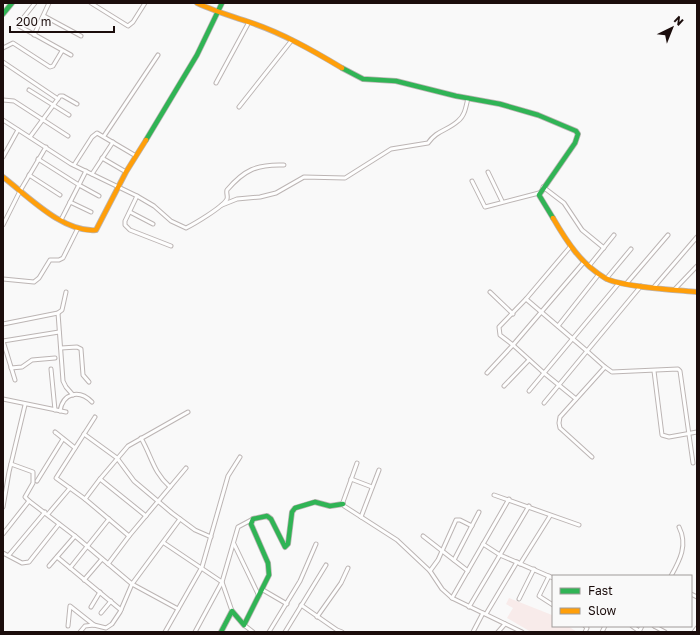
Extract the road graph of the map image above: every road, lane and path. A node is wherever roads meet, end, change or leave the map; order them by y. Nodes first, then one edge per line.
1 (12, 3) edge
2 (34, 3) edge
3 (49, 3) edge
4 (91, 3) edge
5 (146, 3) edge
6 (197, 3) edge
7 (222, 3) edge
8 (218, 13) junction
9 (3, 14) edge
10 (44, 16) junction
11 (249, 22) junction
12 (34, 35) junction
13 (81, 36) dead end
14 (292, 40) junction
15 (3, 48) edge
16 (62, 51) junction
17 (158, 55) dead end
18 (72, 56) dead end
19 (3, 62) edge
20 (216, 83) dead end
21 (29, 90) dead end
22 (468, 98) junction
23 (58, 99) junction
24 (3, 100) edge
25 (77, 104) dead end
26 (53, 106) junction
27 (239, 107) dead end
28 (69, 115) dead end
29 (3, 120) edge
30 (43, 120) junction
31 (18, 130) junction
32 (68, 136) dead end
33 (104, 136) junction
34 (30, 137) junction
35 (113, 142) junction
36 (46, 147) junction
37 (136, 156) junction
38 (3, 157) edge
39 (102, 158) junction
40 (38, 159) junction
41 (74, 165) junction
42 (284, 165) dead end
43 (86, 171) junction
44 (126, 172) junction
45 (488, 172) dead end
46 (92, 174) junction
47 (29, 175) junction
48 (3, 177) edge
49 (472, 181) dead end
50 (79, 186) junction
51 (118, 187) junction
52 (543, 187) junction
53 (20, 191) junction
54 (539, 193) junction
55 (60, 195) dead end
56 (99, 196) dead end
57 (137, 196) junction
58 (502, 201) junction
59 (70, 202) junction
60 (221, 205) junction
61 (91, 212) dead end
62 (130, 212) junction
63 (61, 220) junction
64 (3, 223) edge
65 (153, 224) dead end
66 (78, 228) junction
67 (614, 235) dead end
68 (668, 235) dead end
69 (697, 237) edge
70 (172, 246) dead end
71 (570, 247) junction
72 (604, 248) junction
73 (631, 249) dead end
74 (584, 262) junction
75 (589, 266) junction
76 (697, 266) edge
77 (599, 274) junction
78 (3, 278) edge
79 (606, 280) junction
80 (620, 283) junction
81 (626, 284) junction
82 (641, 285) junction
83 (654, 287) junction
84 (675, 289) junction
85 (66, 292) dead end
86 (490, 292) dead end
87 (697, 292) edge
88 (526, 299) junction
89 (542, 312) junction
90 (58, 313) junction
91 (513, 314) junction
92 (3, 324) edge
93 (558, 326) junction
94 (59, 332) junction
95 (573, 338) junction
96 (3, 341) edge
97 (513, 345) junction
98 (61, 348) junction
99 (4, 349) edge
100 (587, 351) junction
101 (55, 358) dead end
102 (529, 360) junction
103 (605, 367) junction
104 (11, 368) junction
105 (51, 369) dead end
106 (654, 371) junction
107 (487, 373) dead end
108 (544, 373) junction
109 (15, 380) dead end
110 (89, 382) dead end
111 (504, 386) dead end
112 (559, 386) junction
113 (529, 391) dead end
114 (73, 395) junction
115 (3, 399) edge
116 (576, 399) junction
117 (92, 402) dead end
118 (544, 403) dead end
119 (25, 405) junction
120 (54, 410) junction
121 (60, 411) junction
122 (66, 412) dead end
123 (188, 412) dead end
124 (95, 417) dead end
125 (55, 432) dead end
126 (697, 432) edge
127 (689, 433) junction
128 (84, 434) junction
129 (141, 438) junction
130 (63, 439) junction
131 (75, 448) junction
132 (592, 456) dead end
133 (240, 457) dead end
134 (117, 458) junction
135 (357, 463) dead end
136 (693, 463) dead end
137 (11, 464) junction
138 (186, 468) dead end
139 (379, 470) dead end
140 (100, 479) junction
141 (351, 479) junction
142 (37, 481) dead end
143 (170, 487) junction
144 (372, 487) junction
145 (70, 488) junction
146 (494, 495) dead end
147 (85, 500) junction
148 (510, 500) junction
149 (29, 501) junction
150 (159, 501) junction
151 (343, 504) junction
152 (529, 506) junction
153 (3, 507) edge
154 (479, 512) dead end
155 (46, 513) junction
156 (146, 516) junction
157 (550, 516) junction
158 (361, 517) junction
159 (109, 519) junction
160 (180, 519) junction
161 (253, 519) junction
162 (59, 524) junction
163 (579, 525) dead end
164 (472, 526) junction
165 (679, 527) dead end
166 (3, 534) edge
167 (75, 536) junction
168 (129, 536) junction
169 (423, 536) dead end
170 (211, 537) junction
171 (164, 543) junction
172 (234, 544) junction
173 (316, 544) dead end
174 (483, 544) junction
175 (88, 547) junction
176 (441, 550) junction
177 (3, 552) edge
178 (9, 555) junction
179 (500, 555) junction
180 (58, 557) junction
181 (102, 559) junction
182 (454, 560) junction
183 (519, 563) junction
184 (108, 564) junction
185 (326, 565) dead end
186 (49, 566) dead end
187 (202, 567) junction
188 (70, 568) junction
189 (348, 568) dead end
190 (534, 569) junction
191 (430, 571) junction
192 (468, 571) junction
193 (671, 575) edge
194 (551, 577) edge
195 (84, 580) junction
196 (222, 582) junction
197 (132, 584) junction
198 (263, 590) junction
199 (100, 592) junction
200 (259, 596) junction
201 (452, 598) junction
202 (519, 599) dead end
203 (111, 601) junction
204 (287, 604) junction
205 (552, 604) edge
206 (301, 605) junction
207 (91, 607) dead end
208 (469, 607) junction
209 (121, 610) junction
210 (178, 610) junction
211 (232, 611) junction
212 (101, 613) dead end
213 (485, 614) junction
214 (317, 617) junction
215 (505, 624) junction
216 (94, 625) junction
217 (244, 625) junction
218 (68, 626) dead end
219 (656, 627) edge
220 (697, 628) edge
221 (336, 631) edge
222 (520, 631) edge
223 (80, 632) edge
224 (165, 632) edge
225 (195, 632) edge
226 (221, 632) edge
227 (253, 632) edge
228 (269, 632) edge
229 (285, 632) edge
230 (342, 632) edge
231 (473, 632) edge
232 (498, 632) edge
233 (665, 632) edge
234 (694, 632) edge

1 - 9 street
2 - 12 street
3 - 10 street
4 - 5 street
6 - 8 street
7 - 8 street
8 - 11 street
8 - 37 street
10 - 12 street
10 - 13 street
11 - 14 street
11 - 20 street
12 - 16 street
14 - 22 street
14 - 27 street
15 - 16 street
16 - 18 street
17 - 33 street
19 - 23 street
21 - 26 street
22 - 52 street
22 - 60 street
23 - 25 street
23 - 26 street
24 - 30 street
26 - 28 street
26 - 30 street
29 - 31 street
30 - 32 street
30 - 34 street
31 - 34 street
31 - 38 street
33 - 35 street
33 - 41 street
34 - 36 street
35 - 37 street
35 - 39 street
36 - 40 street
36 - 41 street
37 - 44 street
39 - 44 street
39 - 46 street
40 - 47 street
40 - 50 street
41 - 43 street
42 - 60 street
43 - 46 street
43 - 50 street
44 - 51 street
45 - 58 street
46 - 51 street
47 - 53 street
47 - 55 street
48 - 53 street
49 - 58 street
50 - 56 street
50 - 59 street
51 - 57 street
51 - 66 street
52 - 54 street
52 - 72 street
53 - 63 street
53 - 64 street
54 - 58 street
54 - 71 street
57 - 60 street
57 - 62 street
59 - 61 street
59 - 63 street
62 - 65 street
62 - 70 street
63 - 66 street
66 - 78 street
67 - 72 street
68 - 81 street
69 - 83 street
71 - 74 street
71 - 88 street
72 - 75 street
73 - 79 street
74 - 75 street
74 - 89 street
75 - 77 street
76 - 84 street
77 - 79 street
77 - 93 street
79 - 80 street
80 - 81 street
80 - 95 street
81 - 82 street
82 - 83 street
82 - 100 street
83 - 84 street
84 - 87 street
85 - 90 street
86 - 91 street
88 - 89 street
88 - 91 street
89 - 93 street
89 - 97 street
90 - 92 street
90 - 94 street
91 - 97 street
93 - 95 street
94 - 96 street
94 - 98 street
95 - 100 street
95 - 108 street
96 - 99 street
97 - 102 street
97 - 107 street
98 - 110 street
98 - 114 street
99 - 104 street
100 - 103 street
100 - 112 street
101 - 104 street
102 - 108 street
102 - 111 street
103 - 106 street
103 - 116 street
104 - 109 street
105 - 120 street
106 - 127 street
106 - 127 street
108 - 112 street
108 - 113 street
112 - 116 street
112 - 118 street
114 - 117 street
114 - 121 street
115 - 119 street
116 - 132 street
119 - 120 street
119 - 137 street
120 - 121 street
121 - 122 street
123 - 129 street
124 - 128 street
125 - 130 street
126 - 127 street
127 - 136 street
128 - 131 street
128 - 134 street
129 - 134 street
129 - 143 street
130 - 131 street
130 - 142 street
131 - 145 street
133 - 170 street
134 - 140 street
134 - 150 street
135 - 141 street
137 - 149 street
137 - 153 street
138 - 143 street
139 - 144 street
140 - 147 street
140 - 156 street
141 - 144 street
141 - 151 street
143 - 150 street
144 - 158 street
145 - 147 street
145 - 155 street
146 - 148 street
147 - 159 street
148 - 152 street
148 - 174 street
149 - 155 street
149 - 166 street
150 - 156 street
150 - 160 street
151 - 158 street
151 - 161 street
152 - 157 street
152 - 179 street
154 - 164 street
155 - 162 street
155 - 178 street
156 - 168 street
157 - 163 street
157 - 183 street
158 - 191 street
159 - 168 street
159 - 175 street
160 - 170 street
160 - 171 street
161 - 172 street
161 - 198 street
162 - 167 street
162 - 178 street
164 - 176 street
164 - 182 street
165 - 193 street
167 - 175 street
167 - 180 street
168 - 184 street
169 - 176 street
170 - 187 street
171 - 187 street
171 - 197 street
172 - 196 street
172 - 200 street
173 - 204 street
174 - 179 street
174 - 192 street
175 - 181 street
175 - 188 street
176 - 182 street
176 - 191 street
177 - 178 street
179 - 183 street
179 - 208 street
180 - 186 street
180 - 188 street
181 - 184 street
181 - 195 street
182 - 192 street
183 - 190 street
183 - 213 street
184 - 197 street
185 - 206 street
187 - 196 street
187 - 210 street
188 - 195 street
189 - 214 street
190 - 194 street
190 - 202 street
191 - 201 street
192 - 201 street
194 - 205 street
195 - 199 street
196 - 211 street
196 - 225 street
197 - 209 street
197 - 210 street
198 - 200 street
198 - 204 street
199 - 203 street
199 - 207 street
200 - 217 street
201 - 208 street
203 - 209 street
203 - 212 street
204 - 228 street
206 - 214 street
206 - 229 street
208 - 213 street
209 - 216 street
210 - 224 street
211 - 217 street
211 - 226 street
213 - 215 street
213 - 231 street
214 - 221 street
215 - 222 street
215 - 232 street
216 - 218 street
216 - 223 street
217 - 227 street
219 - 233 street
220 - 234 street
221 - 230 street

